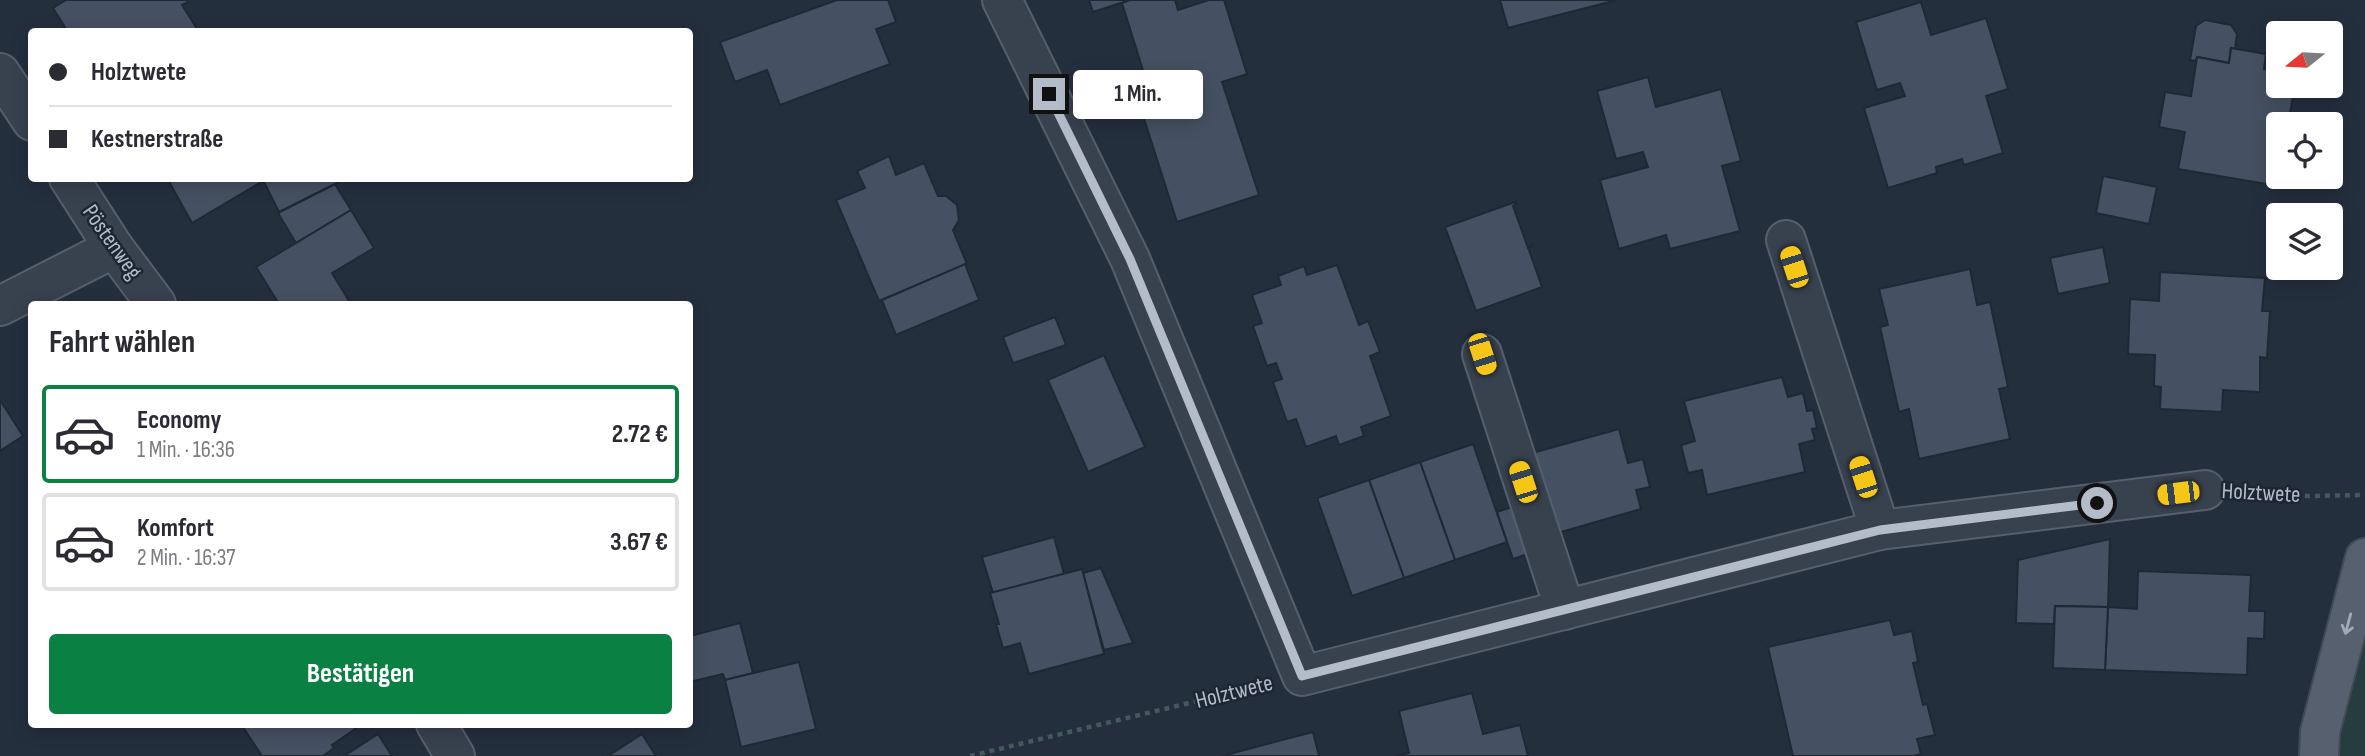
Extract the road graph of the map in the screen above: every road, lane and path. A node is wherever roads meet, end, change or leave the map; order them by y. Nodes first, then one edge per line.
1 (1002, 0) edge
2 (0, 74) edge
3 (28, 115) edge
4 (72, 182) edge
5 (1786, 240) dead end
6 (114, 248) junction
7 (154, 301) edge
8 (0, 306) edge
9 (1482, 354) dead end
10 (2205, 490) joint
11 (2365, 495) edge
12 (1880, 530) junction
13 (2365, 558) edge
14 (1565, 610) junction
15 (1302, 676) junction
16 (438, 728) edge
17 (455, 756) edge
18 (970, 756) edge
19 (2319, 756) edge

1 - 15 street
2 - 3 street
4 - 6 street, Pöstenweg
5 - 12 street
6 - 7 street, Pöstenweg
6 - 8 street
9 - 14 street
10 - 11 path, Holztwete
10 - 12 street, Holztwete
12 - 14 street, Holztwete
13 -> 19 main road
14 - 15 street, Holztwete
15 - 18 path, Holztwete
16 - 17 street

